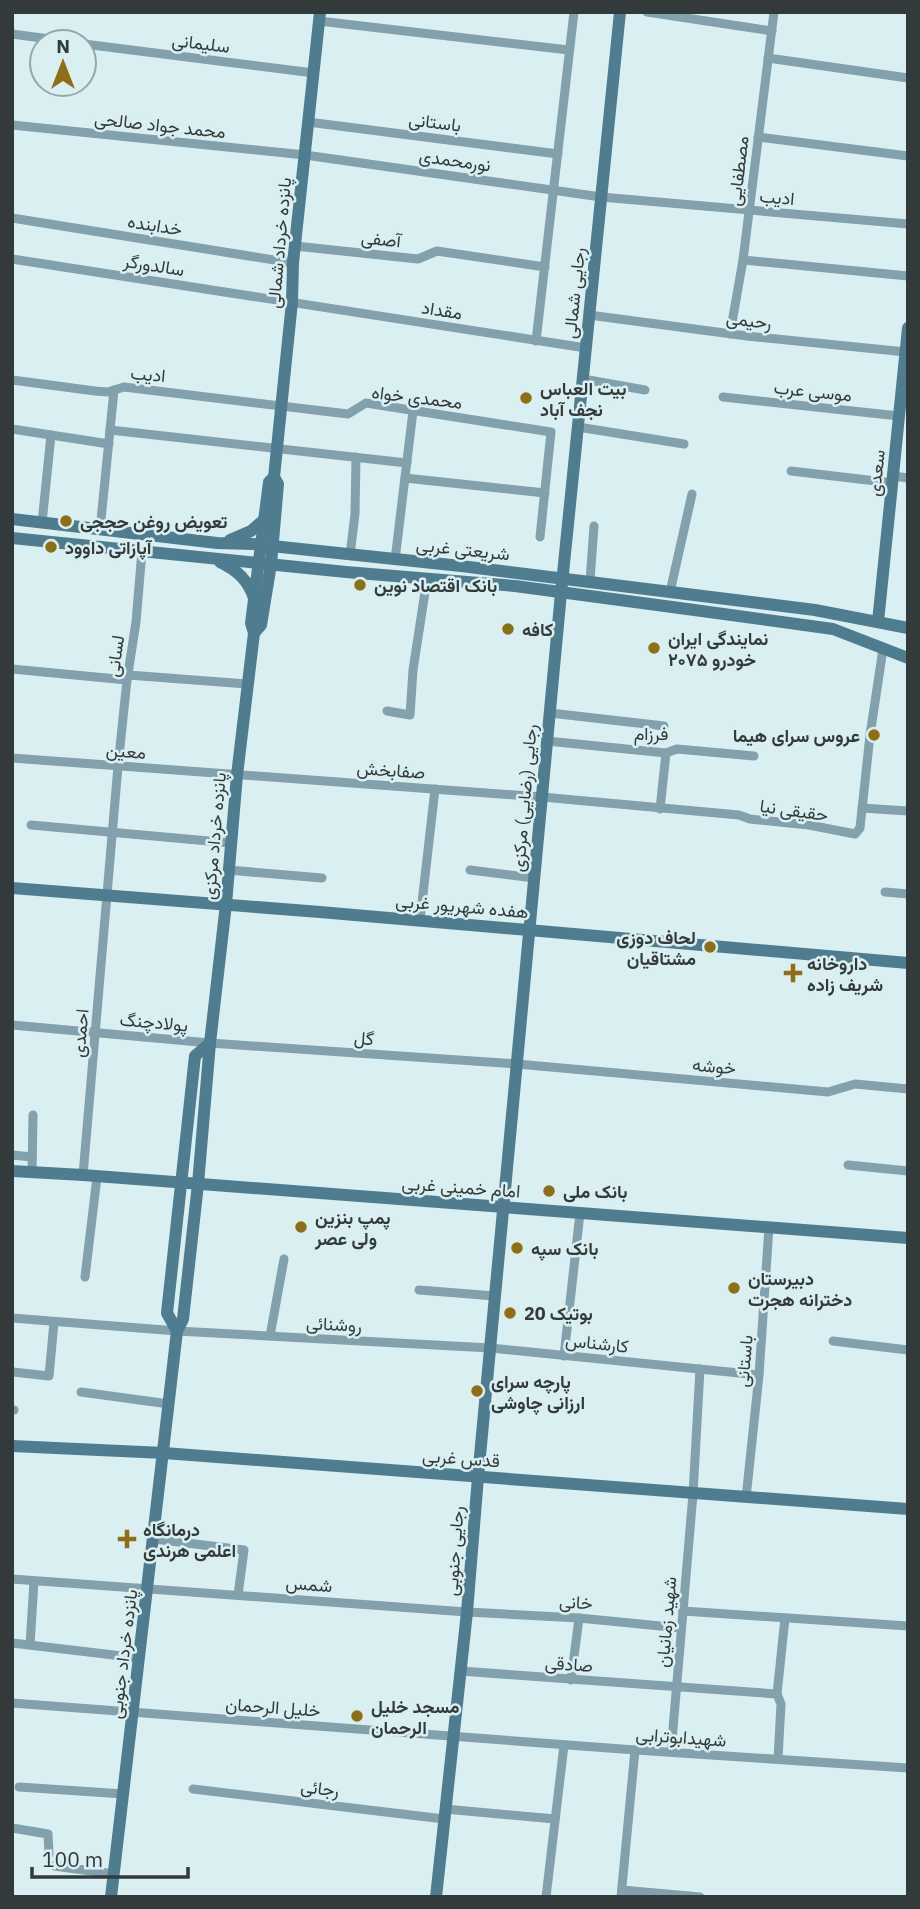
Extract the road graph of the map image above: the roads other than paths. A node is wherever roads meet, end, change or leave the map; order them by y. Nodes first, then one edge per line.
1 (574, 12) edge
2 (620, 12) edge
3 (647, 12) edge
4 (775, 12) edge
5 (320, 17) edge
6 (772, 31) junction
7 (98, 46) edge
8 (569, 50) junction
9 (768, 58) junction
10 (314, 73) junction
11 (908, 79) edge
12 (308, 122) junction
13 (12, 125) edge
14 (758, 137) junction
15 (558, 154) junction
16 (305, 155) junction
17 (908, 156) edge
18 (554, 190) junction
19 (601, 197) junction
20 (749, 210) junction
21 (12, 218) edge
22 (908, 224) edge
23 (295, 246) junction
24 (12, 259) edge
25 (743, 260) junction
26 (293, 263) junction
27 (545, 267) junction
28 (908, 276) edge
29 (292, 302) junction
30 (589, 315) junction
31 (908, 330) edge
32 (730, 334) junction
33 (536, 341) junction
34 (586, 348) junction
35 (906, 352) junction
36 (583, 379) junction
37 (12, 380) edge
38 (114, 390) junction
39 (645, 390) dead end
40 (723, 397) dead end
41 (281, 406) junction
42 (902, 409) edge
43 (414, 411) junction
44 (578, 428) junction
45 (12, 429) edge
46 (110, 429) junction
47 (51, 435) junction
48 (109, 444) junction
49 (684, 444) dead end
50 (277, 447) junction
51 (356, 457) junction
52 (407, 463) junction
53 (791, 471) dead end
54 (274, 477) junction
55 (405, 478) junction
56 (908, 478) edge
57 (893, 480) junction
58 (545, 493) junction
59 (692, 494) dead end
60 (12, 519) edge
61 (265, 519) junction
62 (42, 523) junction
63 (594, 526) dead end
64 (100, 530) junction
65 (540, 537) dead end
66 (12, 538) edge
67 (217, 543) junction
68 (267, 547) junction
69 (142, 551) junction
70 (350, 555) junction
71 (214, 558) junction
72 (394, 559) junction
73 (265, 563) junction
74 (562, 578) junction
75 (427, 579) junction
76 (590, 582) junction
77 (670, 592) junction
78 (561, 593) junction
79 (254, 598) junction
80 (878, 622) junction
81 (908, 628) edge
82 (254, 633) junction
83 (883, 649) junction
84 (908, 659) edge
85 (12, 670) edge
86 (128, 677) junction
87 (247, 684) junction
88 (387, 711) dead end
89 (550, 713) junction
90 (664, 726) dead end
91 (547, 741) junction
92 (666, 753) junction
93 (754, 756) dead end
94 (12, 758) edge
95 (118, 766) junction
96 (237, 775) junction
97 (435, 789) junction
98 (542, 797) junction
99 (862, 808) junction
100 (660, 809) junction
101 (908, 811) edge
102 (31, 825) dead end
103 (114, 833) junction
104 (231, 844) junction
105 (228, 870) junction
106 (470, 870) dead end
107 (322, 878) dead end
108 (534, 878) junction
109 (12, 888) edge
110 (885, 892) dead end
111 (108, 894) junction
112 (908, 894) edge
113 (226, 904) junction
114 (420, 920) junction
115 (530, 930) junction
116 (908, 964) edge
117 (12, 1025) edge
118 (96, 1033) junction
119 (210, 1044) junction
120 (517, 1064) junction
121 (908, 1089) edge
122 (33, 1115) dead end
123 (12, 1156) edge
124 (32, 1157) junction
125 (848, 1165) dead end
126 (12, 1171) edge
127 (908, 1171) edge
128 (32, 1173) junction
129 (90, 1176) junction
130 (182, 1183) junction
131 (198, 1184) junction
132 (503, 1207) junction
133 (580, 1213) junction
134 (769, 1227) junction
135 (908, 1238) edge
136 (284, 1259) dead end
137 (85, 1277) dead end
138 (419, 1290) dead end
139 (495, 1297) junction
140 (12, 1318) edge
141 (54, 1322) junction
142 (177, 1331) junction
143 (271, 1336) junction
144 (833, 1341) dead end
145 (490, 1348) junction
146 (908, 1350) edge
147 (564, 1356) junction
148 (700, 1369) junction
149 (13, 1371) edge
150 (759, 1375) junction
151 (81, 1392) dead end
152 (169, 1404) junction
153 (12, 1446) edge
154 (164, 1453) junction
155 (478, 1477) junction
156 (693, 1494) junction
157 (746, 1498) junction
158 (908, 1509) edge
159 (154, 1539) junction
160 (12, 1579) edge
161 (34, 1581) junction
162 (148, 1588) junction
163 (238, 1595) junction
164 (683, 1611) junction
165 (467, 1612) junction
166 (579, 1618) junction
167 (785, 1618) junction
168 (908, 1626) edge
169 (681, 1628) junction
170 (12, 1643) edge
171 (30, 1645) junction
172 (139, 1658) junction
173 (460, 1671) junction
174 (571, 1680) junction
175 (676, 1687) junction
176 (777, 1693) junction
177 (12, 1703) edge
178 (132, 1713) junction
179 (453, 1737) junction
180 (564, 1745) junction
181 (635, 1750) junction
182 (671, 1752) junction
183 (778, 1759) junction
184 (908, 1768) edge
185 (19, 1787) dead end
186 (193, 1789) dead end
187 (124, 1794) junction
188 (444, 1814) junction
189 (555, 1819) junction
190 (12, 1829) edge
191 (49, 1854) dead end
192 (54, 1866) dead end
193 (114, 1874) junction
194 (622, 1893) edge
195 (111, 1897) edge
196 (436, 1897) edge
197 (546, 1897) edge
198 (700, 1897) edge

1 - 8 street
2 - 19 street, رجایی شمالی
3 - 6 street
4 - 6 street, مصطفایی
5 - 8 street
5 - 10 street, پانزده خرداد شمالی
6 - 9 street, مصطفایی
7 - 10 street, سلیمانی
8 - 15 street
9 - 11 street
9 - 14 street, مصطفایی
10 - 12 street, پانزده خرداد شمالی
12 - 15 street, باستانی
12 - 16 street, پانزده خرداد شمالی
13 - 16 street, محمد جواد صالحی
14 - 17 street
14 - 20 street, مصطفایی
15 - 18 street
16 - 18 street, نورمحمدی
16 - 23 street, پانزده خرداد شمالی
18 - 19 street, نورمحمدی
18 - 27 street
19 - 20 street, ادیب
19 - 30 street, رجایی شمالی
20 - 22 street, ادیب
20 - 25 street, مصطفایی
21 - 26 street, خدابنده
23 - 26 street, پانزده خرداد شمالی
23 - 27 street, آصفی
24 - 29 street, سالدورگر
25 - 28 street
25 - 32 street, مصطفایی
26 - 29 street, پانزده خرداد شمالی
27 - 33 street
29 - 33 street, مقداد
29 - 41 street, پانزده خرداد شمالی
30 - 32 street, رحیمی
30 - 34 street, رجایی شمالی
31 - 35 street, سعدی
32 - 35 street, رحیمی
33 - 34 street, مقداد
34 - 36 street, رجایی شمالی
35 - 42 street, سعدی
36 - 39 street
36 - 44 street, رجایی شمالی
37 - 38 street, ادیب
38 - 41 street, ادیب
38 - 46 street
40 - 42 street, موسی عرب
41 - 43 street, محمدی خواه
41 - 50 street, پانزده خرداد شمالی
42 - 57 street, سعدی
43 - 52 street
43 - 58 street, محمدی خواه
44 - 49 street
44 - 74 street, رجایی شمالی
45 - 47 street
46 - 48 street
46 - 50 street
47 - 48 street
47 - 62 street
48 - 64 street
50 - 51 street
50 - 54 street, پانزده خرداد شمالی
51 - 52 street
51 - 70 street
52 - 55 street
53 - 57 street
54 - 61 street, پانزده خرداد شمالی
54 - 68 street, پانزده خرداد شمالی
55 - 58 street
55 - 72 street
56 - 57 street
57 - 80 street, سعدی
58 - 65 street
59 - 77 street
60 - 62 street, شریعتی غربی
61 - 67 street
61 - 68 street, پانزده خرداد شمالی
62 - 64 street, شریعتی غربی
63 - 76 street
64 - 67 street, شریعتی غربی
66 - 69 street, شریعتی غربی
67 - 68 street, شریعتی غربی
68 - 70 street, شریعتی غربی
68 - 73 street, پانزده خرداد شمالی
69 - 71 street, شریعتی غربی
69 - 86 street, لسانی
70 - 72 street, شریعتی غربی
71 - 73 street, شریعتی غربی
71 - 79 street
72 - 74 street, شریعتی غربی
73 - 75 street, شریعتی غربی
73 - 79 street, پانزده خرداد مرکزی
73 - 82 street, پانزده خرداد مرکزی
74 - 76 street, شریعتی غربی
74 - 78 street, رجایی (رضایی) مرکزی
75 - 78 street, شریعتی غربی
75 - 88 street
76 - 77 street, شریعتی غربی
77 - 80 street, شریعتی غربی
78 - 83 street, شریعتی غربی
78 - 89 street, رجایی (رضایی) مرکزی
79 - 82 street, پانزده خرداد مرکزی
80 - 81 street, شریعتی غربی
82 - 87 street, پانزده خرداد مرکزی
83 - 84 street, شریعتی غربی
83 - 99 street, حقیقی نیا
85 - 86 street
86 - 87 street
86 - 95 street, لسانی
87 - 96 street, پانزده خرداد مرکزی
89 - 90 street
89 - 91 street, رجایی (رضایی) مرکزی
91 - 92 street, فرزام
91 - 98 street, رجایی (رضایی) مرکزی
92 - 93 street, فرزام
92 - 100 street
94 - 95 street, معین
95 - 96 street, معین
95 - 103 street, لسانی
96 - 97 street, صفابخش
96 - 104 street, پانزده خرداد مرکزی
97 - 98 street, صفابخش
97 - 114 street
98 - 100 street, حقیقی نیا
98 - 108 street, رجایی (رضایی) مرکزی
99 - 100 street, حقیقی نیا
99 - 101 street
102 - 103 street
103 - 104 street
103 - 111 street, احمدی
104 - 105 street, پانزده خرداد مرکزی
105 - 107 street
105 - 113 street, پانزده خرداد مرکزی
106 - 108 street
108 - 115 street, رجایی (رضایی) مرکزی
109 - 111 street, هفده شهریور غربی
110 - 112 street
111 - 113 street, هفده شهریور غربی
111 - 118 street, احمدی
113 - 114 street, هفده شهریور غربی
113 - 119 street, پانزده خرداد مرکزی
114 - 115 street, هفده شهریور غربی
115 - 116 street, هفده شهریور غربی
115 - 120 street, رجایی (رضایی) مرکزی
117 - 118 street, پولادچنگ
118 - 119 street, پولادچنگ
118 - 129 street, احمدی
119 - 120 street, گل
119 - 130 street, پانزده خرداد مرکزی
119 - 131 street, پانزده خرداد مرکزی
120 - 121 street, خوشه
120 - 132 street, رجایی (رضایی) مرکزی
122 - 124 street
123 - 124 street
124 - 128 street
125 - 127 street
126 - 128 street, امام خمینی غربی
128 - 129 street, امام خمینی غربی
129 - 130 street, امام خمینی غربی
129 - 137 street, احمدی
130 - 131 street, امام خمینی غربی
130 - 142 street, پانزده خرداد جنوبی
131 - 132 street, امام خمینی غربی
131 - 142 street, پانزده خرداد جنوبی
132 - 133 street, امام خمینی غربی
132 - 139 street, رجایی جنوبی
133 - 134 street, امام خمینی غربی
133 - 147 street
134 - 135 street, امام خمینی غربی
134 - 150 street, باستانی
136 - 143 street
138 - 139 street
139 - 145 street, رجایی جنوبی
140 - 141 street, روشنائی
141 - 142 street, روشنائی
141 - 149 street
142 - 143 street, روشنائی
142 - 152 street, پانزده خرداد جنوبی
143 - 145 street, روشنائی
144 - 146 street
145 - 147 street, کارشناس
145 - 155 street, رجایی جنوبی
147 - 148 street, کارشناس
148 - 150 street, کارشناس
148 - 156 street
150 - 157 street, باستانی
151 - 152 street
152 - 154 street, پانزده خرداد جنوبی
153 - 154 street, قدس غربی
154 - 155 street, قدس غربی
154 - 159 street, پانزده خرداد جنوبی
155 - 156 street, قدس غربی
155 - 165 street, رجایی جنوبی
156 - 157 street, قدس غربی
156 - 164 street, شهید زمانیان
157 - 158 street, قدس غربی
159 - 162 street, پانزده خرداد جنوبی
159 - 163 street
160 - 161 street, شمس
161 - 162 street, شمس
161 - 171 street
162 - 163 street, شمس
162 - 172 street, پانزده خرداد جنوبی
163 - 165 street, شمس
164 - 167 street
164 - 169 street, شهید زمانیان
165 - 166 street, خانی
165 - 173 street, رجایی جنوبی
166 - 169 street, خانی
166 - 174 street
167 - 168 street
167 - 176 street
169 - 175 street, شهید زمانیان
170 - 171 street
171 - 172 street
172 - 178 street, پانزده خرداد جنوبی
173 - 174 street, صادقی
173 - 179 street, رجایی جنوبی
174 - 175 street, صادقی
175 - 176 street, صادقی
175 - 182 street, شهید زمانیان
176 - 183 street
177 - 178 street, خلیل الرحمان
178 - 179 street, خلیل الرحمان
178 - 187 street, پانزده خرداد جنوبی
179 - 180 street, شهیدابوترابی
179 - 188 street, رجایی جنوبی
180 - 181 street, شهیدابوترابی
180 - 189 street
181 - 182 street, شهیدابوترابی
181 - 194 street
182 - 183 street, شهیدابوترابی
183 - 184 street, شهیدابوترابی
185 - 187 street
186 - 188 street, رجائی
187 - 193 street, پانزده خرداد جنوبی
188 - 189 street, رجائی
188 - 196 street, رجایی جنوبی
189 - 197 street
190 - 191 street
192 - 193 street
193 - 195 street, پانزده خرداد جنوبی
194 - 198 street

